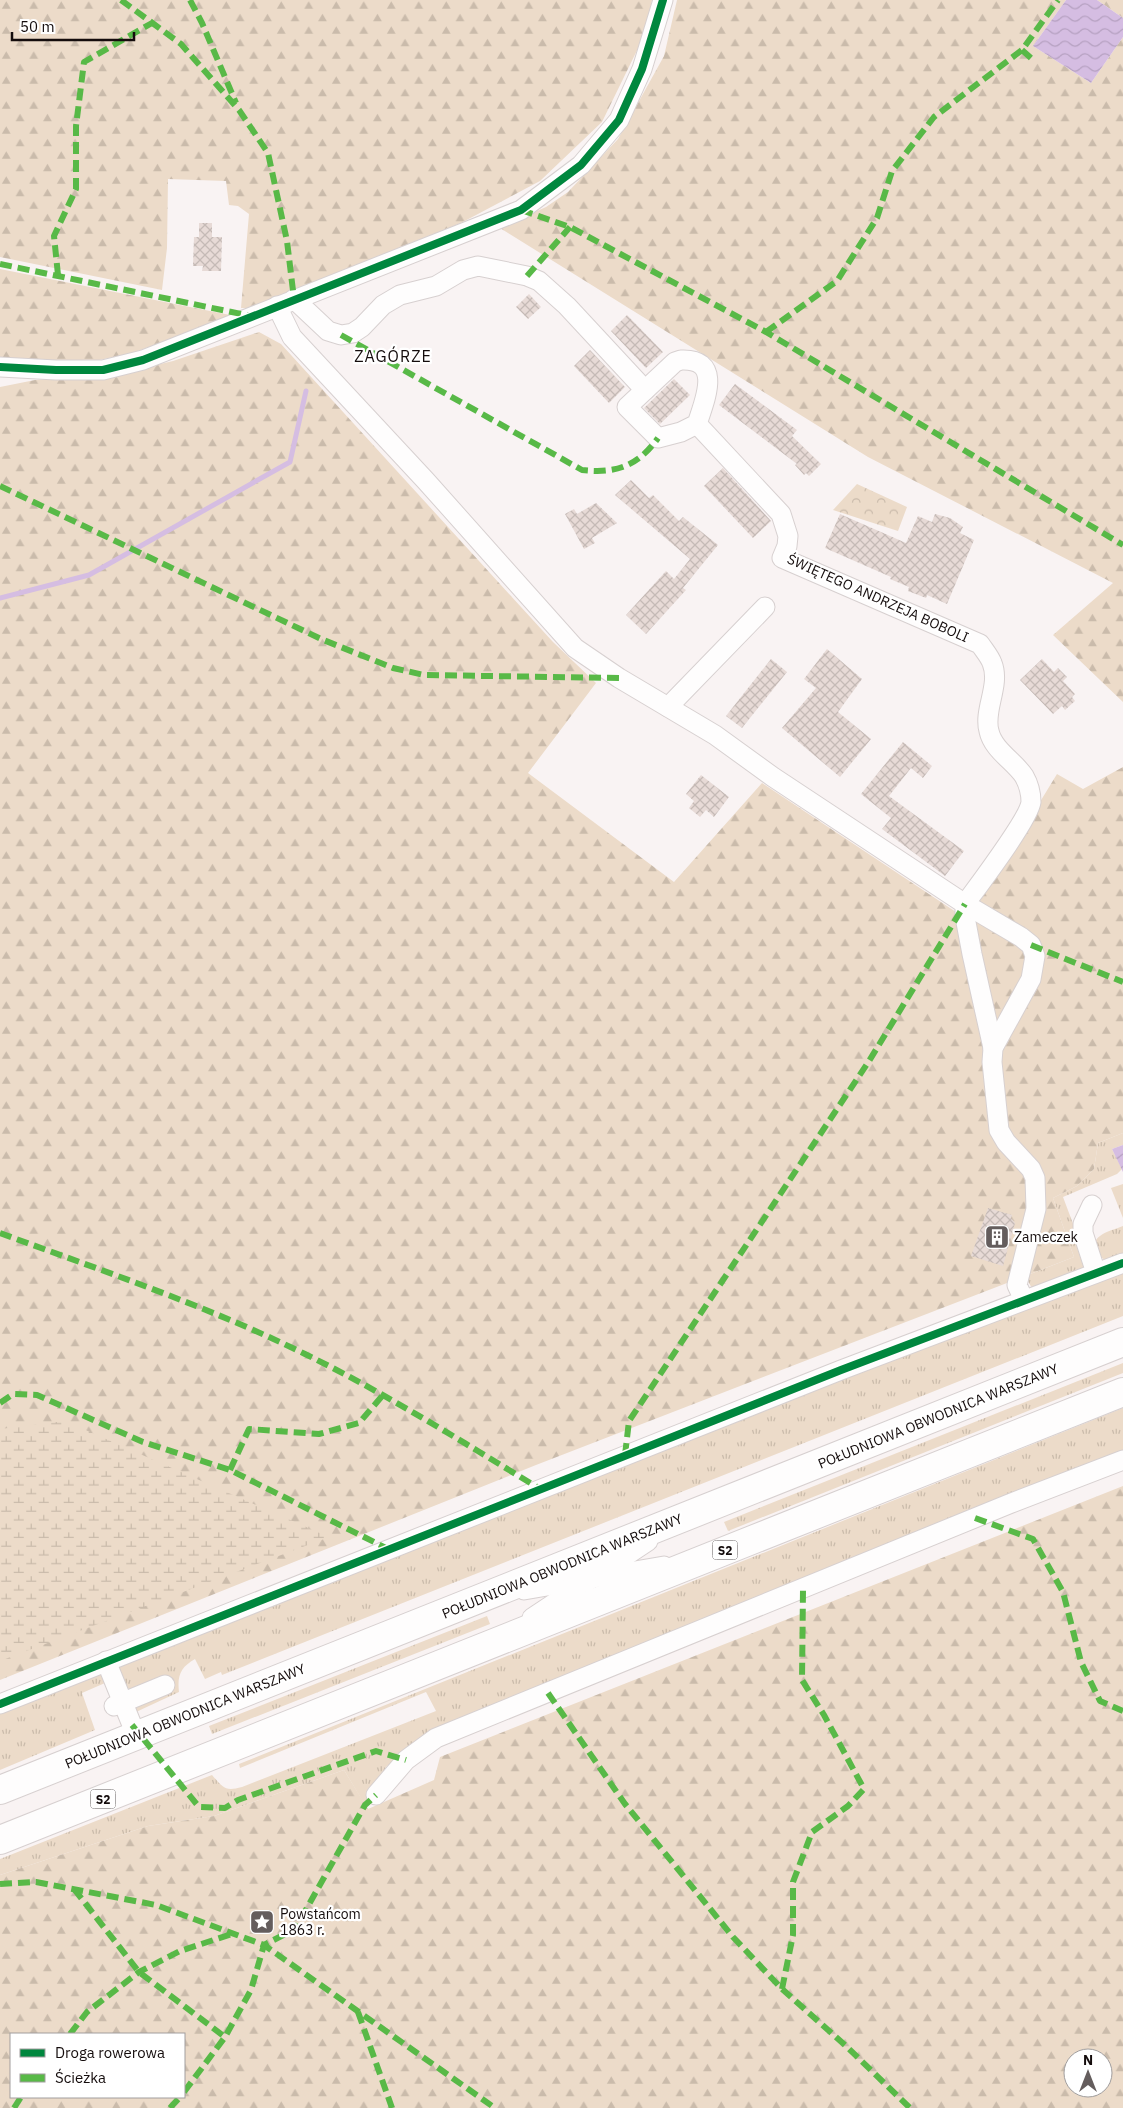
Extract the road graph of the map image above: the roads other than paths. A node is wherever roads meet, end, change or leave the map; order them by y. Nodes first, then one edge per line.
1 (663, 0) edge
2 (294, 299) junction
3 (277, 306) junction
4 (1, 368) edge
5 (645, 390) junction
6 (697, 424) junction
7 (766, 607) dead end
8 (668, 707) junction
9 (965, 904) junction
10 (993, 1048) junction
11 (1092, 1205) dead end
12 (1123, 1263) edge
13 (1096, 1274) junction
14 (1024, 1300) junction
15 (1123, 1342) edge
16 (1123, 1392) edge
17 (1123, 1460) edge
18 (684, 1517) junction
19 (703, 1559) junction
20 (592, 1579) junction
21 (482, 1598) junction
22 (498, 1641) junction
23 (106, 1661) junction
24 (165, 1685) dead end
25 (0, 1704) edge
26 (118, 1704) junction
27 (132, 1725) dead end
28 (0, 1790) edge
29 (376, 1795) dead end
30 (0, 1840) edge

1 - 2 street
2 - 3 street
2 - 5 street
3 - 4 street
3 - 8 street
5 - 6 street
5 - 6 street
6 - 9 street, ŚWIĘTEGO ANDRZEJA BOBOLI
7 - 8 street
8 - 9 street
9 - 10 street
9 - 10 street
10 - 14 street
11 - 13 street
12 - 13 street
13 - 14 street
14 - 23 street
15 - 18 highway, POŁUDNIOWA OBWODNICA WARSZAWY
16 - 19 highway, S2
17 - 29 street
18 - 20 street
18 - 21 highway, POŁUDNIOWA OBWODNICA WARSZAWY
19 - 20 street
19 - 22 highway, S2
20 - 21 street
20 - 22 street
21 - 28 highway, POŁUDNIOWA OBWODNICA WARSZAWY
22 - 30 highway, S2
23 - 25 street
23 - 26 street
24 - 26 street
26 - 27 street

